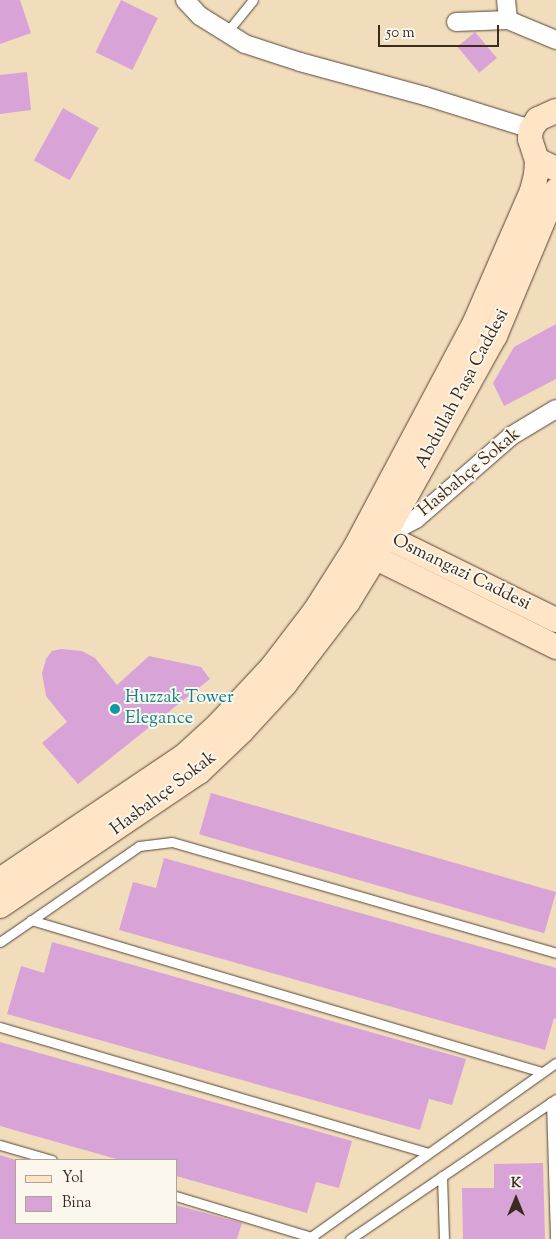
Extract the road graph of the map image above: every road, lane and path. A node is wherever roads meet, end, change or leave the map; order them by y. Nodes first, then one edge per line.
1 (185, 0) edge
2 (253, 0) edge
3 (506, 0) edge
4 (508, 20) junction
5 (456, 22) dead end
6 (226, 32) junction
7 (556, 40) edge
8 (555, 110) edge
9 (531, 129) junction
10 (546, 165) edge
11 (556, 190) edge
12 (556, 409) edge
13 (375, 531) junction
14 (365, 553) junction
15 (556, 620) edge
16 (556, 647) edge
17 (0, 880) edge
18 (0, 906) edge
19 (31, 920) junction
20 (0, 942) edge
21 (556, 952) edge
22 (0, 1028) edge
23 (556, 1063) edge
24 (542, 1072) junction
25 (554, 1100) edge
26 (0, 1145) edge
27 (428, 1153) junction
28 (49, 1159) edge
29 (442, 1176) junction
30 (178, 1197) edge
31 (312, 1238) edge
32 (350, 1239) edge
33 (444, 1239) edge
34 (555, 1239) edge

1 - 6 street
2 - 6 lane
3 - 4 street
4 - 5 street
4 - 7 street
6 - 9 street
8 - 9 main road
9 - 10 main road
10 - 13 main road, Abdullah Paşa Caddesi
11 - 13 main road, Abdullah Paşa Caddesi
12 - 13 street, Hasbahçe Sokak
13 - 14 main road, Abdullah Paşa Caddesi
13 - 15 main road, Osmangazi Caddesi
14 - 16 main road, Osmangazi Caddesi
14 - 17 main road, Hasbahçe Sokak
14 - 18 main road, Hasbahçe Sokak
19 - 20 lane
19 - 21 lane
19 - 24 lane
22 - 27 lane
23 - 24 lane
24 - 27 lane
25 - 29 lane
25 - 34 lane
26 - 28 lane
27 - 31 lane
29 - 32 lane
29 - 33 lane
30 - 31 lane

